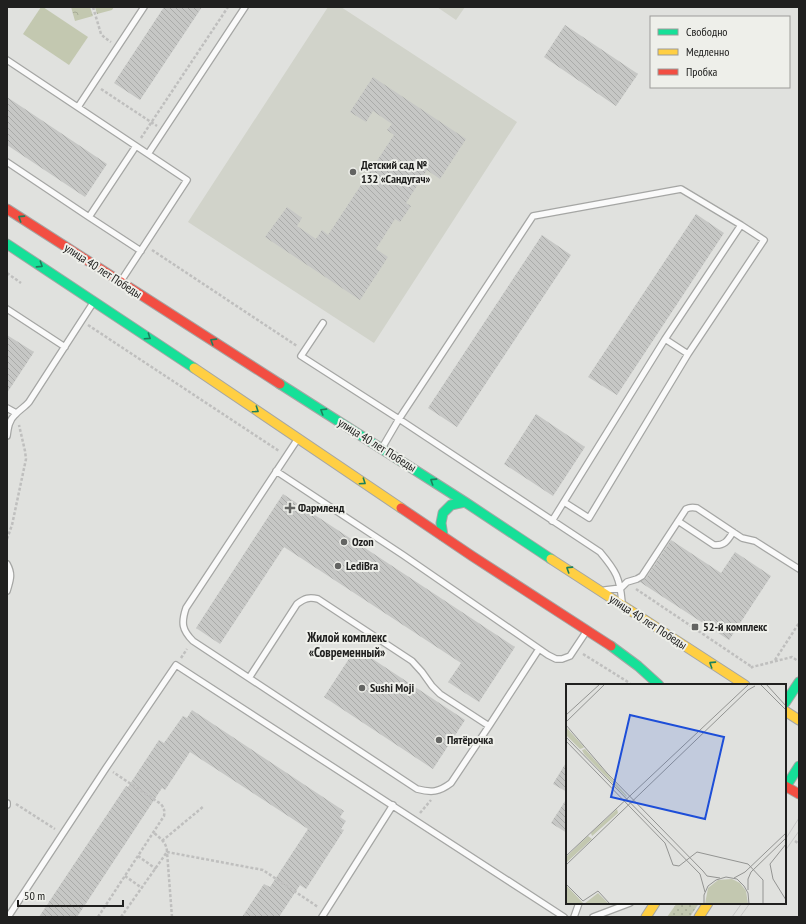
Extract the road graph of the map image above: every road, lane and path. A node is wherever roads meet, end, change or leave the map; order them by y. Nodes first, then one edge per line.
1 (93, 7) edge
2 (144, 7) edge
3 (228, 7) edge
4 (245, 7) edge
5 (118, 47) junction
6 (7, 60) edge
7 (93, 84) junction
8 (78, 107) junction
9 (152, 122) junction
10 (164, 130) junction
11 (136, 146) junction
12 (148, 154) junction
13 (7, 162) edge
14 (7, 209) edge
15 (89, 217) junction
16 (741, 225) junction
17 (7, 244) edge
18 (141, 251) junction
19 (7, 273) edge
20 (120, 282) junction
21 (22, 283) dead end
22 (95, 301) junction
23 (7, 309) edge
24 (82, 321) junction
25 (323, 323) dead end
26 (665, 339) junction
27 (65, 347) junction
28 (688, 354) junction
29 (7, 408) edge
30 (16, 414) junction
31 (399, 419) junction
32 (7, 436) edge
33 (298, 438) junction
34 (382, 448) junction
35 (286, 456) junction
36 (276, 471) junction
37 (466, 502) junction
38 (564, 502) junction
39 (552, 521) junction
40 (678, 521) junction
41 (733, 532) junction
42 (443, 536) junction
43 (7, 539) edge
44 (7, 564) edge
45 (799, 569) edge
46 (621, 588) junction
47 (7, 591) edge
48 (601, 591) junction
49 (622, 605) junction
50 (799, 624) edge
51 (587, 631) junction
52 (193, 641) junction
53 (575, 648) junction
54 (539, 649) junction
55 (775, 661) junction
56 (798, 661) dead end
57 (176, 665) junction
58 (752, 667) dead end
59 (249, 678) junction
60 (799, 682) edge
61 (630, 684) edge
62 (657, 684) edge
63 (743, 684) edge
64 (786, 702) edge
65 (786, 712) edge
66 (799, 720) edge
67 (489, 726) junction
68 (799, 766) edge
69 (106, 768) junction
70 (786, 786) edge
71 (786, 788) edge
72 (799, 794) edge
73 (9, 803) edge
74 (393, 805) junction
75 (204, 806) dead end
76 (153, 832) junction
77 (63, 834) junction
78 (162, 841) junction
79 (795, 841) dead end
80 (799, 844) edge
81 (167, 852) junction
82 (138, 856) junction
83 (156, 868) junction
84 (125, 876) junction
85 (142, 888) junction
86 (578, 904) edge
87 (627, 904) edge
88 (654, 904) edge
89 (707, 904) edge
90 (323, 915) edge
91 (8, 917) edge
92 (98, 917) edge
93 (121, 917) edge
94 (172, 917) edge
95 (564, 917) edge
96 (574, 917) edge
97 (593, 917) edge
98 (646, 917) edge
99 (698, 917) edge

1 - 5 path
2 - 5 lane
3 - 9 path
4 - 10 lane
5 - 7 lane
6 - 8 lane
7 - 8 lane
7 - 9 path
8 - 11 lane
9 - 10 path
9 - 11 path
10 - 12 lane
11 - 12 lane
11 - 15 lane
12 - 18 lane
13 - 15 lane
20 -> 14 street, улица 40 лет Победы
15 - 18 lane
16 - 26 lane
16 - 28 lane
16 - 31 lane
17 -> 22 street
18 - 20 lane
19 - 21 path
34 -> 20 street, улица 40 лет Победы
22 - 24 lane
22 -> 33 street
23 - 27 lane
24 - 27 lane
24 - 35 path
25 - 31 lane
26 - 28 lane
26 - 38 lane
27 - 30 lane
28 - 38 lane
29 - 30 lane
30 - 32 lane
30 - 43 path
31 - 34 lane
31 - 39 lane
33 - 35 lane
33 -> 42 street
37 -> 34 street, улица 40 лет Победы
35 - 36 lane
36 - 52 lane
36 - 54 lane
37 - 42 street
48 -> 37 street, улица 40 лет Победы
38 - 39 lane
39 - 46 lane
40 - 41 lane
40 - 41 lane
40 - 46 lane
41 - 45 lane
42 - 51 street
44 - 47 lane
46 - 48 lane
46 - 49 lane
48 - 49 street, улица 40 лет Победы
63 -> 49 street, улица 40 лет Победы
50 - 55 path
51 - 53 lane
51 - 62 street
52 - 57 path
52 - 59 lane
53 - 54 lane
53 - 61 path
54 - 67 lane
55 - 56 path
55 - 58 path
57 - 69 lane
57 - 74 lane
59 - 67 lane
59 - 67 lane
60 - 64 street
65 - 66 street
68 - 70 street
69 - 76 path
69 - 77 lane
71 - 72 street
73 - 77 path
74 - 90 lane
74 - 95 lane
75 - 78 path
76 - 78 path
76 - 82 path
77 - 91 lane
78 - 81 path
79 - 80 path
81 - 83 path
81 - 90 path
81 - 94 path
82 - 83 path
82 - 84 path
83 - 85 path
84 - 85 path
84 - 92 path
85 - 93 path
86 - 96 lane
87 - 97 lane
88 - 98 street
89 - 99 street

